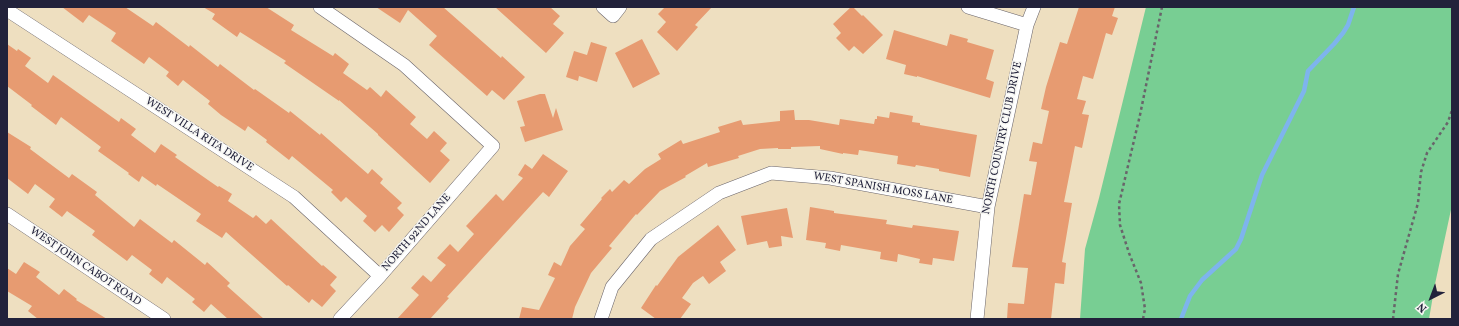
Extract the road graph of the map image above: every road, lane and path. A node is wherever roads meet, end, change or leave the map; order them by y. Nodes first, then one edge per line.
1 (320, 7) edge
2 (968, 7) edge
3 (1034, 7) edge
4 (1162, 7) edge
5 (7, 10) edge
6 (1027, 25) junction
7 (1452, 110) edge
8 (988, 207) junction
9 (7, 214) edge
10 (380, 276) junction
11 (164, 319) edge
12 (340, 319) edge
13 (601, 319) edge
14 (977, 319) edge
15 (1143, 319) edge
16 (1393, 319) edge

1 - 10 street, NORTH 92ND LANE
2 - 6 street
3 - 6 street, NORTH COUNTRY CLUB DRIVE
4 - 15 path
5 - 10 street, WEST VILLA RITA DRIVE
6 - 8 street, NORTH COUNTRY CLUB DRIVE
7 - 16 path
8 - 13 street, WEST SPANISH MOSS LANE
8 - 14 street, NORTH COUNTRY CLUB DRIVE
9 - 11 street, WEST JOHN CABOT ROAD
10 - 12 street, NORTH 92ND LANE

